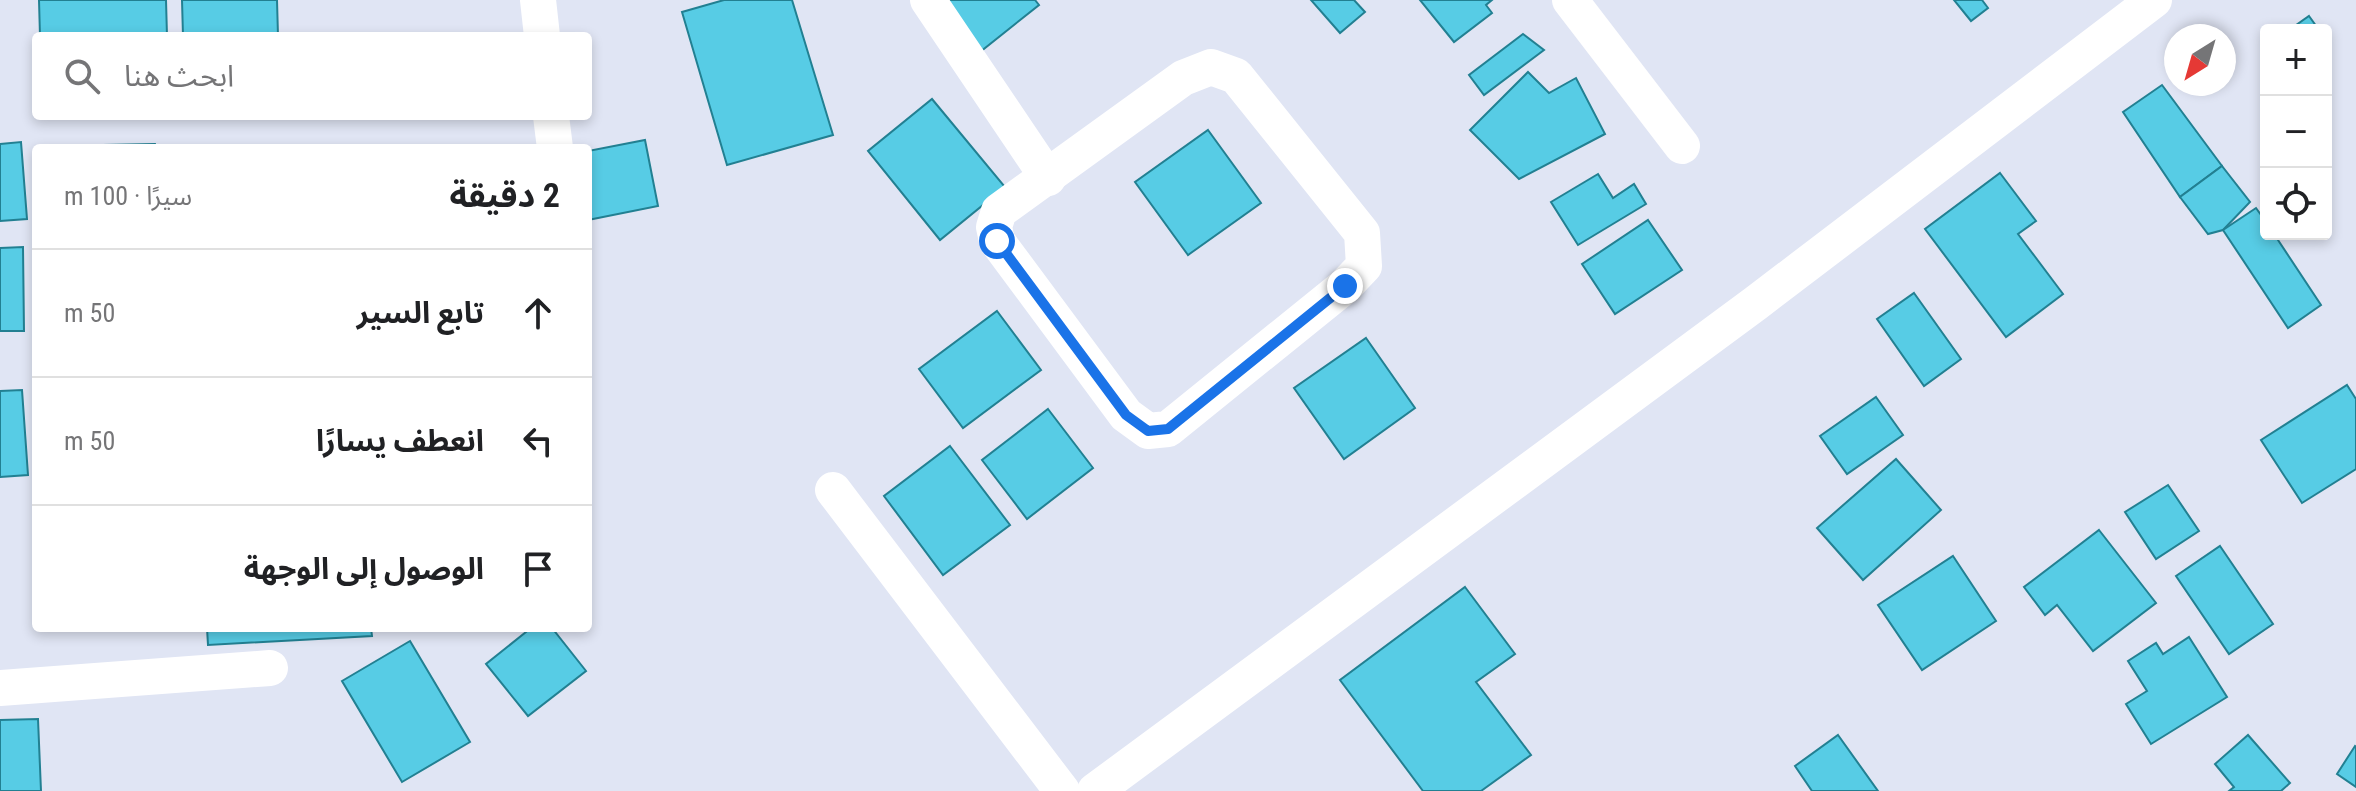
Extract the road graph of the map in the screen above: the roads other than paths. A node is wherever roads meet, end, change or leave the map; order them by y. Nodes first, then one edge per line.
1 (538, 0) edge
2 (928, 0) edge
3 (1570, 0) edge
4 (2154, 0) edge
5 (542, 32) edge
6 (552, 120) edge
7 (554, 144) edge
8 (1682, 146) dead end
9 (1048, 178) junction
10 (833, 490) dead end
11 (270, 668) dead end
12 (0, 688) edge
13 (1062, 791) edge
14 (1095, 791) edge

1 - 5 street
2 - 9 street
3 - 8 street
4 - 14 street
6 - 7 street
9 - 9 street
10 - 13 street
11 - 12 street

